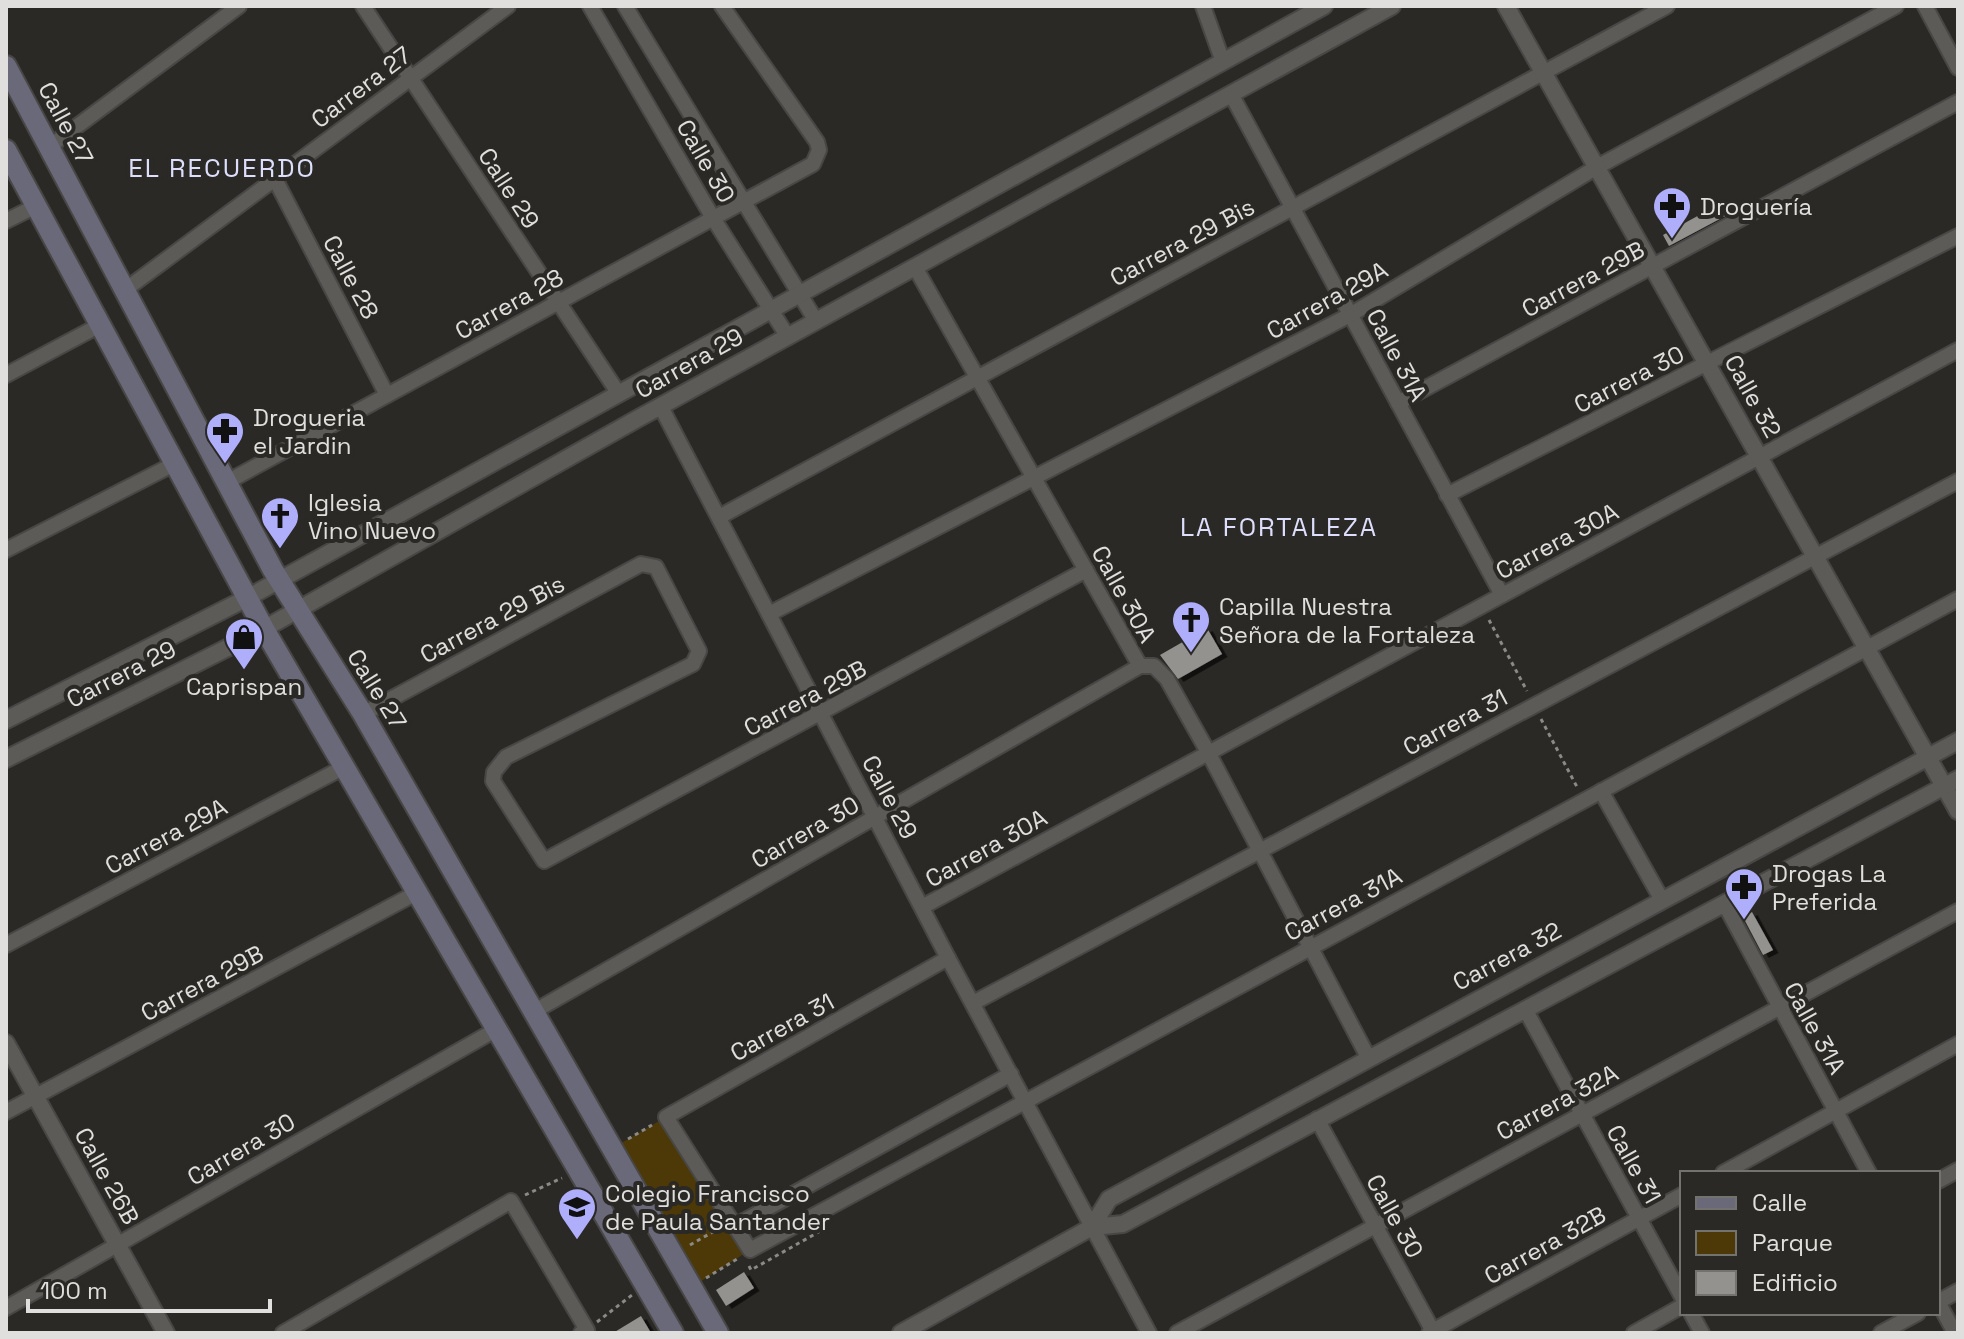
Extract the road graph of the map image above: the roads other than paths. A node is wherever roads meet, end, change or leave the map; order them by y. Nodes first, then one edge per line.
1 (239, 6) edge
2 (363, 6) edge
3 (508, 6) edge
4 (590, 6) edge
5 (625, 6) edge
6 (722, 6) edge
7 (1203, 6) edge
8 (1324, 6) edge
9 (1392, 6) edge
10 (1506, 6) edge
11 (1667, 6) edge
12 (1896, 6) edge
13 (1925, 6) edge
14 (1223, 62) junction
15 (6, 66) edge
16 (1958, 68) edge
17 (1543, 72) junction
18 (411, 78) junction
19 (1231, 94) junction
20 (1958, 102) edge
21 (49, 147) junction
22 (6, 150) edge
23 (1597, 167) junction
24 (275, 179) junction
25 (743, 202) junction
26 (36, 206) junction
27 (1293, 208) junction
28 (713, 218) junction
29 (6, 221) edge
30 (1958, 236) edge
31 (1652, 266) junction
32 (915, 267) junction
33 (125, 290) junction
34 (800, 295) junction
35 (558, 303) junction
36 (771, 310) junction
37 (1350, 315) junction
38 (816, 321) junction
39 (100, 325) junction
40 (788, 337) junction
41 (1958, 350) edge
42 (1707, 364) junction
43 (6, 375) edge
44 (977, 377) junction
45 (619, 394) junction
46 (387, 395) junction
47 (1398, 403) junction
48 (661, 407) junction
49 (1759, 457) junction
50 (174, 464) junction
51 (1034, 478) junction
52 (1958, 481) edge
53 (227, 482) junction
54 (1447, 495) junction
55 (719, 517) junction
56 (6, 550) edge
57 (1815, 557) junction
58 (1086, 570) junction
59 (279, 580) junction
60 (1502, 595) junction
61 (247, 598) junction
62 (1958, 599) edge
63 (297, 610) junction
64 (769, 614) junction
65 (264, 629) junction
66 (1867, 648) junction
67 (1140, 666) junction
68 (363, 714) junction
69 (822, 715) junction
70 (6, 720) edge
71 (1958, 741) edge
72 (1208, 752) junction
73 (1928, 757) junction
74 (6, 759) edge
75 (346, 766) junction
76 (1951, 783) edge
77 (1601, 791) junction
78 (1958, 811) edge
79 (875, 816) junction
80 (1260, 850) junction
81 (544, 861) joint
82 (418, 892) junction
83 (1662, 900) junction
84 (1724, 903) junction
85 (922, 907) junction
86 (1958, 911) edge
87 (6, 945) edge
88 (1312, 946) junction
89 (948, 958) junction
90 (973, 1003) junction
91 (1779, 1008) junction
92 (1525, 1009) junction
93 (533, 1012) junction
94 (497, 1029) junction
95 (6, 1043) edge
96 (1958, 1044) edge
97 (1368, 1057) junction
98 (1011, 1074) junction
99 (36, 1097) junction
100 (1025, 1100) junction
101 (1836, 1111) junction
102 (6, 1112) edge
103 (1581, 1114) junction
104 (1317, 1119) junction
105 (1958, 1170) edge
106 (1727, 1171) edge
107 (1868, 1171) edge
108 (1940, 1180) edge
109 (1680, 1196) edge
110 (1639, 1219) junction
111 (733, 1224) junction
112 (1375, 1226) junction
113 (1092, 1227) junction
114 (118, 1244) junction
115 (1958, 1291) edge
116 (1680, 1293) edge
117 (1940, 1301) edge
118 (1940, 1306) edge
119 (1680, 1307) edge
120 (6, 1308) edge
121 (1692, 1315) edge
122 (1914, 1315) edge
123 (584, 1331) edge
124 (1432, 1332) edge
125 (166, 1333) edge
126 (283, 1333) edge
127 (673, 1333) edge
128 (718, 1333) edge
129 (902, 1333) edge
130 (1149, 1333) edge
131 (1177, 1333) edge
132 (1634, 1333) edge
133 (1702, 1333) edge
134 (1881, 1333) edge
135 (1955, 1333) edge

1 - 21 street
2 - 18 street, Calle 29
3 - 18 street, Carrera 27
4 - 28 street, Calle 30
5 - 25 street, Calle 30
6 - 25 street, Carrera 28
7 - 14 street
8 - 14 street, Carrera 29
9 - 19 street, Carrera 29
10 - 17 street, Calle 32
11 - 17 street, Carrera 29 Bis
12 - 23 street, Carrera 29A
13 - 16 street
14 - 34 street, Carrera 29
15 - 21 main road, Calle 27
17 - 23 street, Calle 32
17 - 27 street, Carrera 29 Bis
18 - 24 street, Carrera 27
18 - 35 street, Calle 29
19 - 27 street, Calle 31A
19 - 32 street, Carrera 29
20 - 31 street, Carrera 29B
21 - 33 main road, Calle 27
22 - 26 main road
23 - 31 street, Calle 32
23 - 37 street, Carrera 29A
24 - 33 street, Carrera 27
24 - 46 street, Calle 28
25 - 28 street, Carrera 28
25 - 34 street, Calle 30
26 - 29 street
26 - 39 main road
27 - 37 street, Calle 31A
27 - 44 street, Carrera 29 Bis
28 - 35 street, Carrera 28
28 - 36 street, Calle 30
30 - 42 street, Carrera 30
31 - 42 street, Calle 32
31 - 47 street, Carrera 29B
32 - 38 street, Carrera 29
32 - 44 street, Calle 30A
33 - 53 main road, Calle 27
34 - 36 street, Carrera 29
34 - 38 street, Calle 30
35 - 45 street, Calle 29
35 - 46 street, Carrera 28
36 - 40 street, Calle 30
36 - 45 street, Carrera 29
37 - 47 street, Calle 31A
37 - 51 street, Carrera 29A
38 - 40 street, Carrera 29
39 - 43 street
39 - 50 main road
40 - 48 street, Carrera 29
41 - 49 street, Carrera 30A
42 - 49 street, Calle 32
42 - 54 street, Carrera 30
44 - 51 street, Calle 30A
44 - 55 street, Carrera 29 Bis
45 - 59 street, Carrera 29
46 - 53 street, Carrera 28
47 - 54 street, Calle 31A
48 - 55 street, Calle 29
48 - 63 street, Carrera 29
49 - 57 street, Calle 32
49 - 60 street, Carrera 30A
50 - 56 street
50 - 61 main road
51 - 58 street, Calle 30A
51 - 64 street, Carrera 29A
52 - 57 street, Carrera 31
53 - 59 main road, Calle 27
54 - 60 street, Calle 31A
55 - 64 street, Calle 29
57 - 66 street, Calle 32
57 - 80 street, Carrera 31
58 - 67 street, Calle 30A
58 - 69 street, Carrera 29B
59 - 61 street, Carrera 29
59 - 63 main road, Calle 27
60 - 72 street, Carrera 30A
61 - 65 main road
61 - 70 street, Carrera 29
62 - 66 street, Carrera 31A
63 - 65 street, Carrera 29
63 - 68 main road, Calle 27
64 - 69 street, Calle 29
65 - 74 street, Carrera 29
65 - 75 main road
66 - 73 street, Calle 32
66 - 77 street, Carrera 31A
67 - 72 street, Calle 30A
67 - 79 street, Carrera 30
68 - 81 street, Carrera 29 Bis
68 - 93 main road, Calle 27
69 - 79 street, Calle 29
69 - 81 street, Carrera 29B
71 - 73 street, Carrera 32
72 - 80 street, Calle 30A
72 - 85 street, Carrera 30A
73 - 76 street, Calle 32
73 - 83 street, Carrera 32
75 - 82 main road
75 - 87 street, Carrera 29A
76 - 78 street, Calle 32
76 - 84 street, Carrera 32
77 - 83 street
77 - 88 street, Carrera 31A
79 - 85 street, Calle 29
79 - 93 street, Carrera 30
80 - 88 street, Calle 30A
80 - 90 street, Carrera 31
82 - 94 main road
82 - 99 street, Carrera 29B
83 - 97 street, Carrera 32
84 - 91 street, Calle 31A
84 - 92 street, Carrera 32
85 - 89 street, Calle 29
86 - 91 street, Carrera 32A
88 - 97 street, Calle 30A
88 - 100 street, Carrera 31A
89 - 90 street, Calle 29
89 - 111 street, Carrera 31
90 - 98 street, Calle 29
91 - 101 street, Calle 31A
91 - 103 street, Carrera 32A
92 - 103 street, Calle 31
92 - 104 street, Carrera 32
93 - 128 main road, Calle 27
94 - 114 street, Carrera 30
94 - 127 main road
95 - 99 street, Calle 26B
96 - 101 street
97 - 113 street, Carrera 32
98 - 100 street, Calle 29
98 - 111 street
99 - 102 street, Carrera 29B
99 - 114 street, Calle 26B
100 - 111 street, Carrera 31A
100 - 113 street, Calle 29
101 - 106 street
101 - 107 street, Calle 31A
103 - 110 street, Calle 31
103 - 112 street, Carrera 32A
104 - 112 street, Calle 30
104 - 113 street, Carrera 32
105 - 108 street
109 - 110 street, Carrera 32B
110 - 116 street, Calle 31
110 - 124 street, Carrera 32B
112 - 124 street, Calle 30
112 - 131 street, Carrera 32A
113 - 129 street, Carrera 32
113 - 130 street, Calle 29
114 - 120 street, Carrera 30
114 - 125 street, Calle 26B
115 - 117 street
118 - 135 street
119 - 132 street
121 - 133 street
122 - 134 street
123 - 126 street

